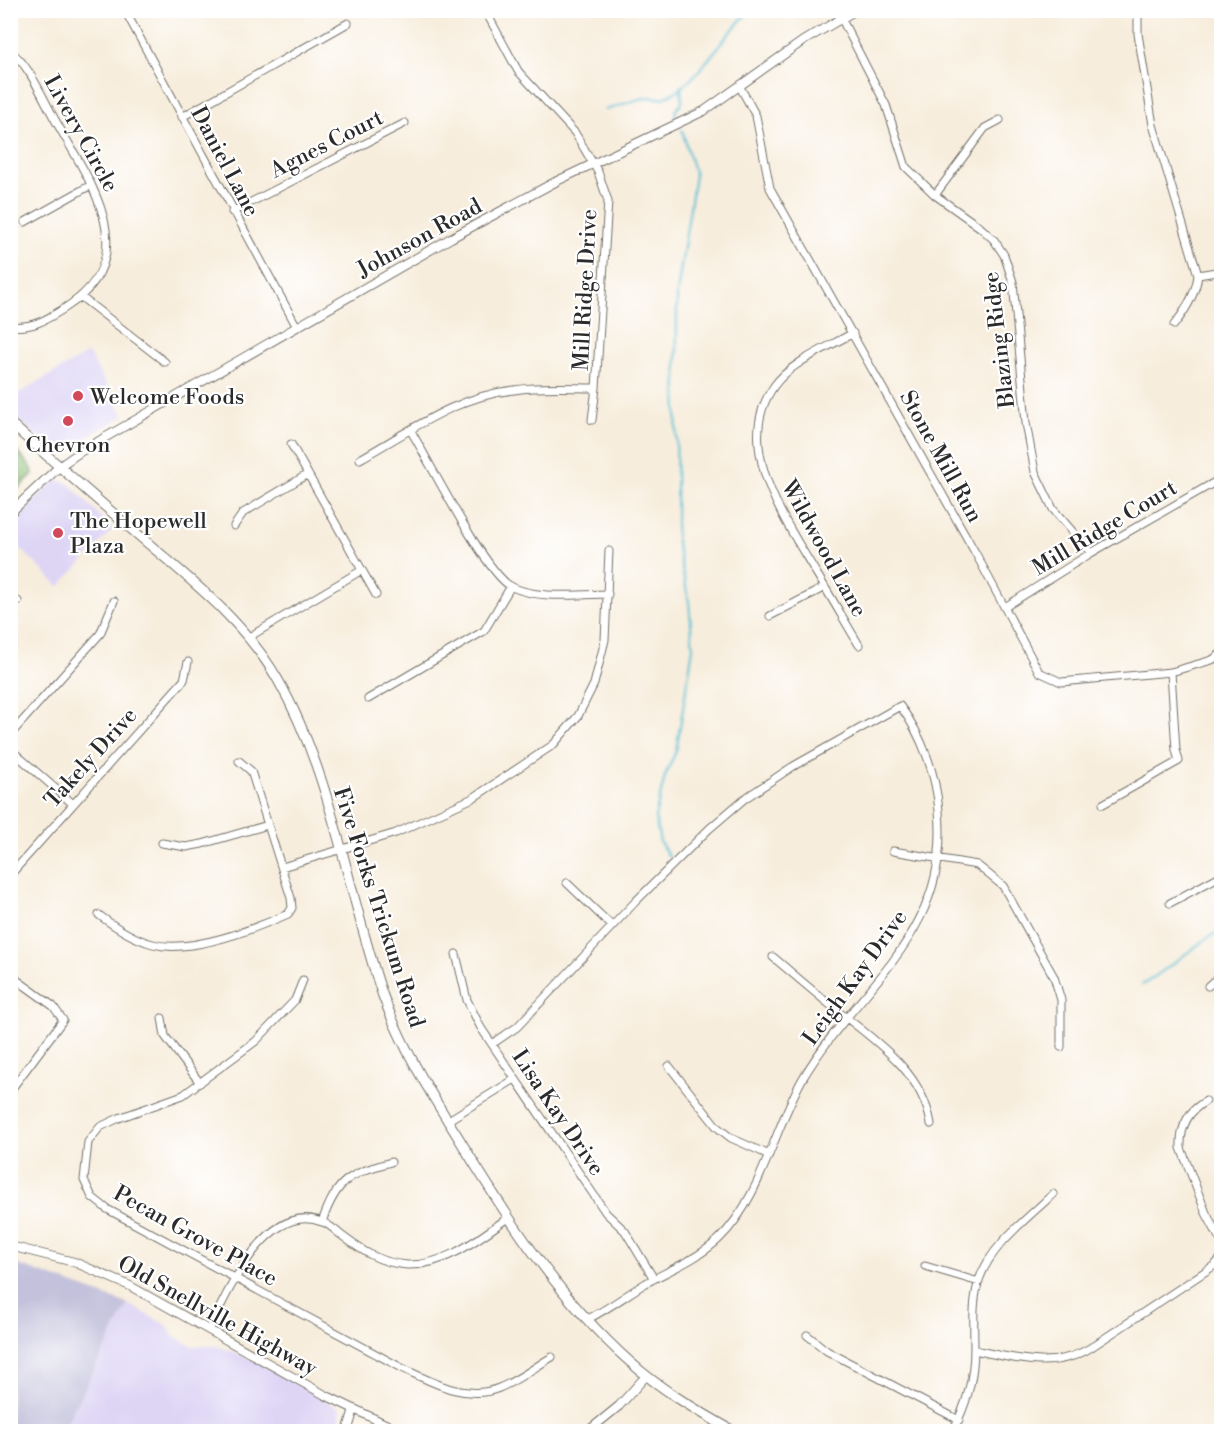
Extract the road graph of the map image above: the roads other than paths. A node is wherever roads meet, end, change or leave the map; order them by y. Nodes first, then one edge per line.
1 (129, 10) edge
2 (485, 10) edge
3 (856, 10) edge
4 (1138, 10) edge
5 (839, 14) edge
6 (348, 23) dead end
7 (10, 52) edge
8 (740, 87) junction
9 (182, 117) junction
10 (1000, 120) dead end
11 (405, 123) dead end
12 (593, 165) junction
13 (92, 185) junction
14 (935, 195) junction
15 (232, 212) junction
16 (25, 222) dead end
17 (1221, 270) edge
18 (1198, 275) junction
19 (81, 297) junction
20 (1174, 325) dead end
21 (10, 326) edge
22 (297, 327) junction
23 (853, 333) junction
24 (165, 362) dead end
25 (596, 388) junction
26 (592, 420) dead end
27 (10, 423) edge
28 (411, 431) junction
29 (291, 444) dead end
30 (360, 459) dead end
31 (60, 466) junction
32 (308, 474) junction
33 (1221, 478) edge
34 (10, 513) edge
35 (234, 526) dead end
36 (609, 551) dead end
37 (1091, 554) junction
38 (362, 570) junction
39 (511, 586) junction
40 (825, 587) junction
41 (608, 594) junction
42 (376, 595) dead end
43 (114, 601) dead end
44 (1005, 607) junction
45 (770, 616) dead end
46 (249, 637) junction
47 (859, 645) dead end
48 (1221, 653) edge
49 (188, 662) dead end
50 (1171, 672) junction
51 (368, 699) dead end
52 (10, 735) edge
53 (10, 749) edge
54 (239, 761) dead end
55 (73, 804) junction
56 (1103, 804) dead end
57 (268, 825) junction
58 (162, 843) dead end
59 (339, 849) junction
60 (892, 851) dead end
61 (939, 857) junction
62 (282, 867) junction
63 (12, 873) edge
64 (1221, 874) edge
65 (567, 883) dead end
66 (1170, 903) dead end
67 (99, 915) dead end
68 (612, 926) junction
69 (456, 954) dead end
70 (773, 957) dead end
71 (1221, 974) edge
72 (10, 975) edge
73 (303, 980) dead end
74 (1208, 986) dead end
75 (162, 1018) dead end
76 (847, 1019) junction
77 (492, 1044) junction
78 (1061, 1047) dead end
79 (669, 1066) dead end
80 (515, 1079) junction
81 (200, 1083) junction
82 (12, 1087) edge
83 (1206, 1101) dead end
84 (447, 1121) junction
85 (931, 1124) dead end
86 (767, 1154) junction
87 (391, 1162) dead end
88 (1053, 1194) dead end
89 (509, 1217) junction
90 (322, 1222) junction
91 (1221, 1243) edge
92 (10, 1246) edge
93 (1221, 1257) edge
94 (925, 1266) dead end
95 (234, 1278) junction
96 (654, 1279) junction
97 (979, 1281) junction
98 (588, 1319) junction
99 (209, 1330) junction
100 (807, 1335) dead end
101 (974, 1350) junction
102 (552, 1357) dead end
103 (646, 1376) junction
104 (354, 1409) junction
105 (959, 1420) junction
106 (347, 1431) edge
107 (402, 1431) edge
108 (586, 1431) edge
109 (735, 1431) edge
110 (951, 1431) edge

1 - 9 street, Daniel Lane
2 - 12 street
3 - 5 street, Johnson Road
4 - 18 street
5 - 8 street, Johnson Road
5 - 14 street, Blazing Ridge
6 - 9 street
7 - 13 street, Livery Circle
8 - 12 street, Johnson Road
8 - 23 street, Stone Mill Run
9 - 15 street, Daniel Lane
10 - 14 street
11 - 15 street, Agnes Court
12 - 22 street, Johnson Road
12 - 25 street, Mill Ridge Drive
13 - 16 street
13 - 19 street, Livery Circle
14 - 37 street, Blazing Ridge
15 - 22 street, Daniel Lane
17 - 18 street
18 - 20 street
19 - 21 street, Livery Circle
19 - 24 street
22 - 31 street, Johnson Road
23 - 40 street, Wildwood Lane
23 - 44 street, Stone Mill Run
25 - 26 street, Mill Ridge Drive
25 - 28 street
27 - 31 main road, Five Forks Trickum Road
28 - 30 street
28 - 39 street
29 - 32 street
31 - 34 street, Johnson Road
31 - 46 main road, Five Forks Trickum Road
32 - 35 street
32 - 38 street
33 - 37 street, Mill Ridge Court
36 - 41 street
37 - 44 street, Mill Ridge Court
38 - 42 street
38 - 46 street
39 - 41 street
39 - 51 street
40 - 45 street
40 - 47 street, Wildwood Lane
41 - 59 street
43 - 52 street
44 - 50 street, Stone Mill Run
46 - 59 main road, Five Forks Trickum Road
48 - 50 street, Stone Mill Run
49 - 55 street, Takely Drive
50 - 56 street
53 - 55 street
54 - 57 street
55 - 63 street, Takely Drive
57 - 58 street
57 - 62 street
59 - 62 street
59 - 84 main road, Five Forks Trickum Road
60 - 61 street
61 - 68 street, Leigh Kay Drive
61 - 76 street, Leigh Kay Drive
61 - 78 street
62 - 67 street
64 - 66 street
65 - 68 street
68 - 77 street, Leigh Kay Drive
69 - 77 street, Lisa Kay Drive
70 - 76 street
71 - 74 street
72 - 82 street
73 - 81 street, Pecan Grove Place
75 - 81 street
76 - 85 street
76 - 86 street, Leigh Kay Drive
77 - 80 street, Lisa Kay Drive
79 - 86 street
80 - 84 street
80 - 96 street, Lisa Kay Drive
81 - 95 street, Pecan Grove Place
83 - 91 street
84 - 89 main road, Five Forks Trickum Road
86 - 96 street, Leigh Kay Drive
87 - 90 street
88 - 97 street
89 - 90 street
89 - 98 main road, Five Forks Trickum Road
90 - 95 street
92 - 99 street, Old Snellville Highway
93 - 101 street
94 - 97 street
95 - 99 street
95 - 102 street, Pecan Grove Place
96 - 98 street, Leigh Kay Drive
97 - 101 street
98 - 103 main road, Five Forks Trickum Road
99 - 104 street, Old Snellville Highway
100 - 105 street
101 - 105 street
103 - 108 street
103 - 109 main road, Five Forks Trickum Road
104 - 106 street
104 - 107 street, Old Snellville Highway
105 - 110 street

